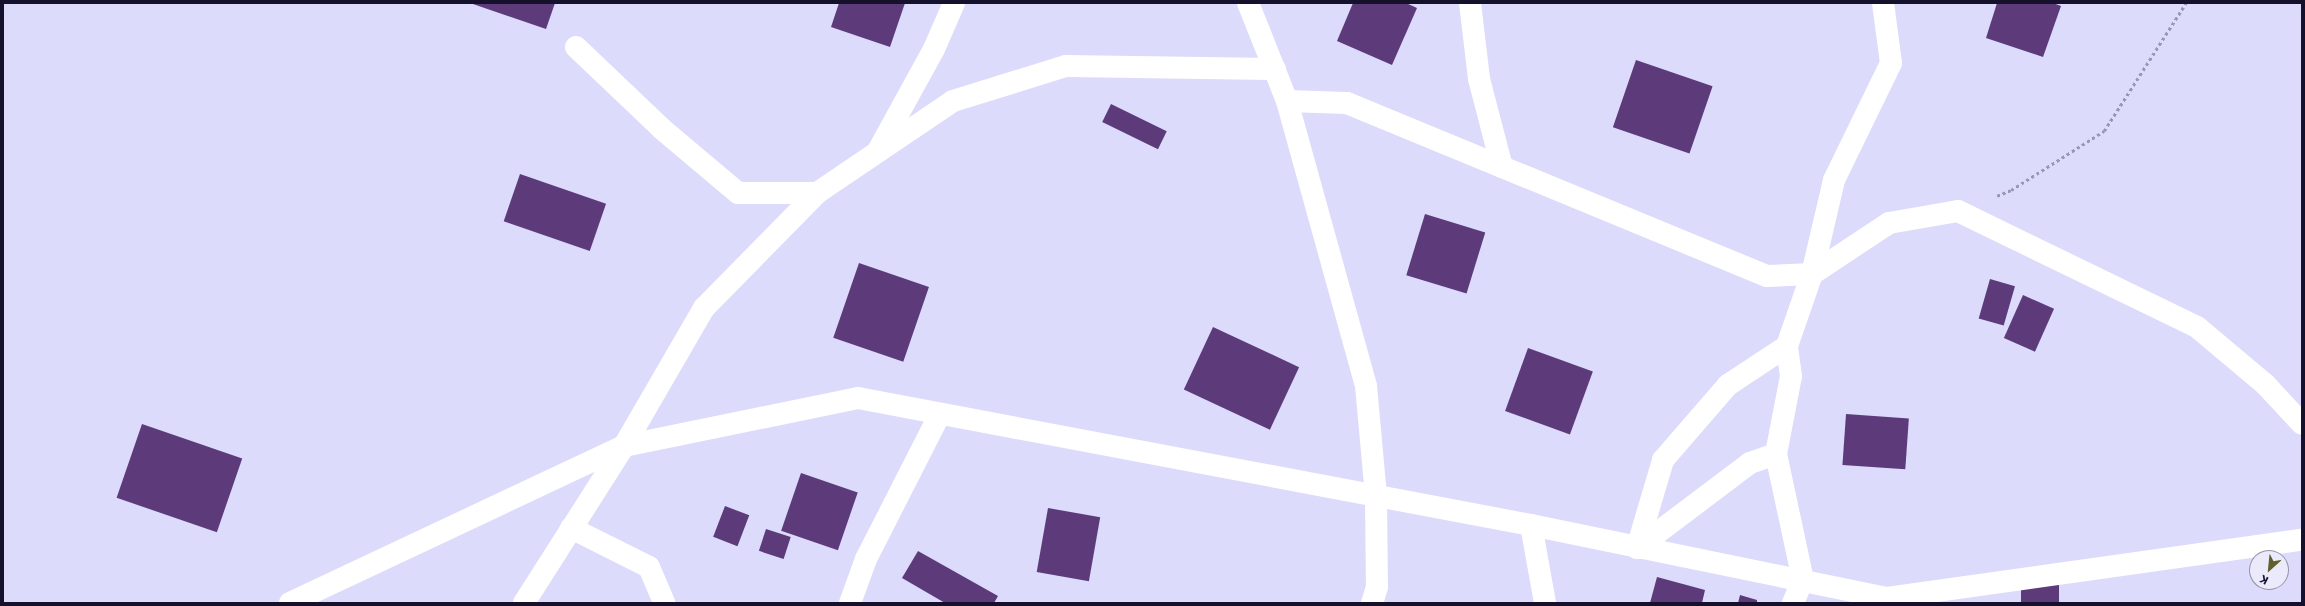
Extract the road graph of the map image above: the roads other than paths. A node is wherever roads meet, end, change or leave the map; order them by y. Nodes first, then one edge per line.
1 (954, 3) edge
2 (1248, 3) edge
3 (1470, 3) edge
4 (1883, 3) edge
5 (576, 47) dead end
6 (1274, 69) junction
7 (1287, 101) junction
8 (877, 152) junction
9 (1502, 167) junction
10 (817, 193) junction
11 (1812, 274) junction
12 (1787, 346) junction
13 (940, 414) junction
14 (2302, 424) edge
15 (624, 446) junction
16 (1776, 454) junction
17 (1376, 496) junction
18 (1531, 525) junction
19 (571, 528) junction
20 (2302, 540) edge
21 (1637, 548) junction
22 (1803, 580) junction
23 (1938, 597) edge
24 (290, 603) edge
25 (524, 603) edge
26 (664, 603) edge
27 (850, 603) edge
28 (1372, 603) edge
29 (1545, 603) edge
30 (1793, 603) edge

1 - 8 street
2 - 6 street
3 - 9 street
4 - 11 street
5 - 10 street
6 - 7 street
6 - 8 street
7 - 9 street
7 - 17 street
8 - 10 street
9 - 11 street
10 - 15 street
11 - 12 street
11 - 14 street
12 - 16 street
12 - 21 street
13 - 15 street
13 - 17 street
13 - 27 street
15 - 19 street
15 - 24 street
16 - 21 street
16 - 22 street
17 - 18 street
17 - 28 street
18 - 21 street
18 - 29 street
19 - 25 street
19 - 26 street
20 - 23 street
21 - 22 street
22 - 23 street
22 - 30 street

